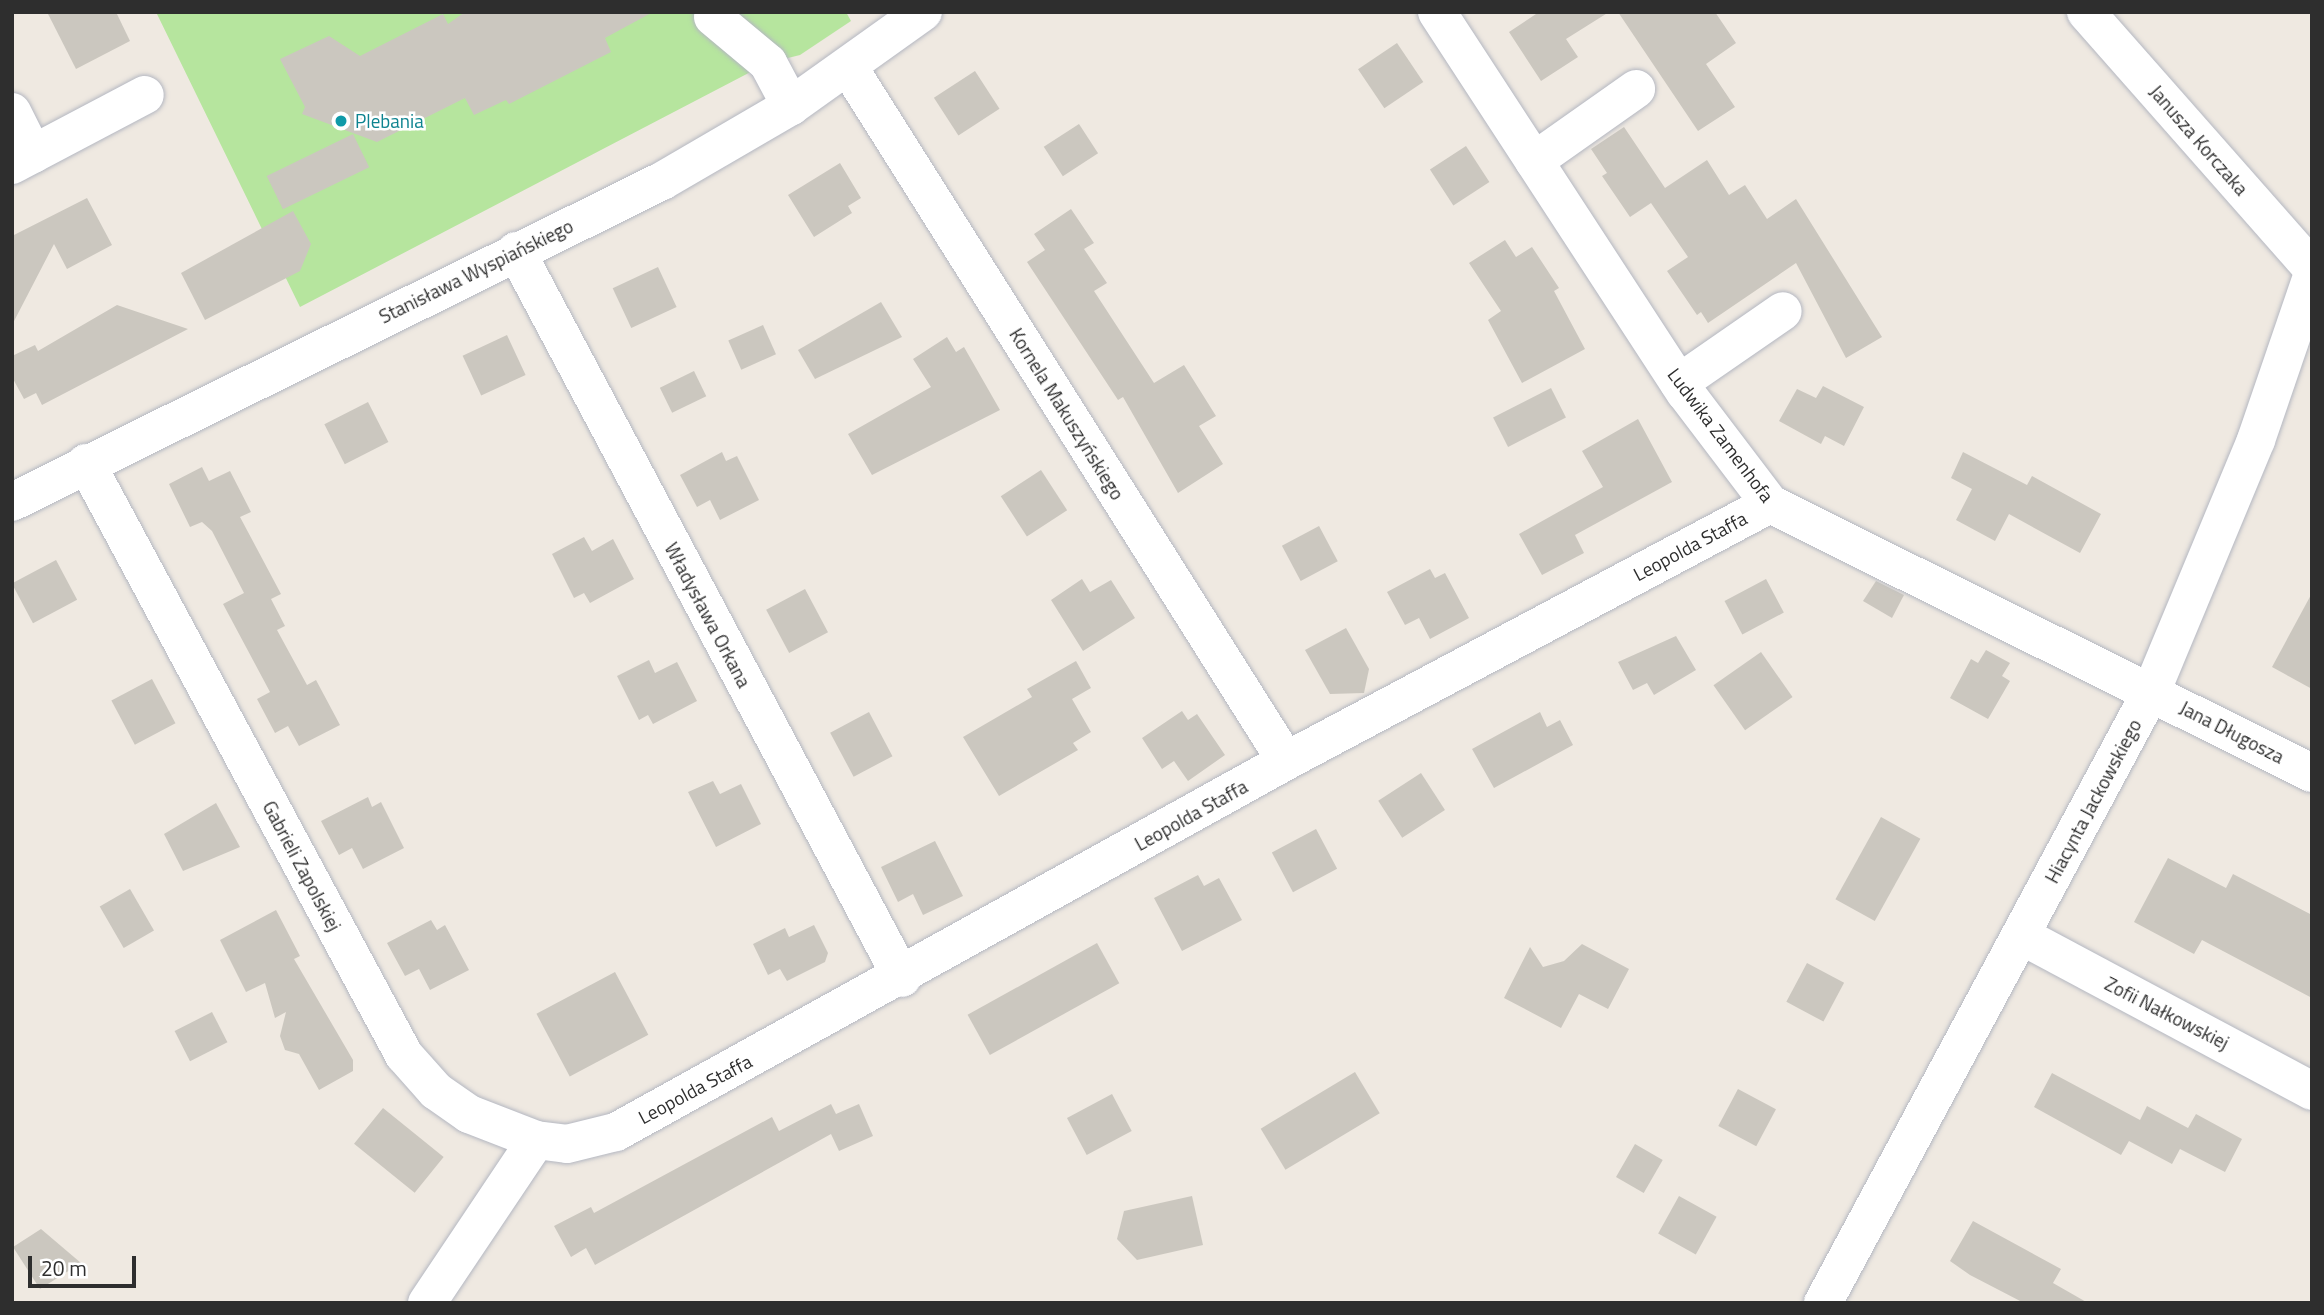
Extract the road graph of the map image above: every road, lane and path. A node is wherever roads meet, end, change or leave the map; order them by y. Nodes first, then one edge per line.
1 (1437, 12) edge
2 (2086, 12) edge
3 (713, 17) dead end
4 (902, 19) edge
5 (849, 68) junction
6 (1636, 89) dead end
7 (145, 95) dead end
8 (791, 106) junction
9 (12, 112) edge
10 (23, 160) edge
11 (1534, 161) junction
12 (516, 251) junction
13 (2312, 268) edge
14 (2312, 276) edge
15 (1783, 311) dead end
16 (1679, 383) junction
17 (86, 463) junction
18 (12, 502) edge
19 (1770, 504) junction
20 (2152, 690) junction
21 (1286, 761) junction
22 (2312, 773) edge
23 (2022, 936) junction
24 (902, 978) junction
25 (2312, 1091) edge
26 (616, 1132) joint
27 (536, 1140) junction
28 (1836, 1298) edge
29 (428, 1303) edge

1 - 11 street, Ludwika Zamenhofa
2 - 13 street, Janusza Korczaka
3 - 8 street
4 - 5 street, Stanisława Wyspiańskiego
5 - 8 street, Stanisława Wyspiańskiego
5 - 21 street, Kornela Makuszyńskiego
6 - 11 street
7 - 10 street
8 - 12 street, Stanisława Wyspiańskiego
9 - 10 street
11 - 16 street, Ludwika Zamenhofa
12 - 17 street, Stanisława Wyspiańskiego
12 - 24 street, Władysława Orkana
14 - 20 street, Hiacynta Jackowskiego
15 - 16 street
16 - 19 street, Ludwika Zamenhofa
17 - 18 street, Stanisława Wyspiańskiego
17 - 27 street, Gabrieli Zapolskiej
19 - 20 street, Ludwika Zamenhofa
19 - 21 street, Leopolda Staffa
20 - 22 street, Jana Długosza
20 - 23 street, Hiacynta Jackowskiego
21 - 24 street, Leopolda Staffa
23 - 25 street, Zofii Nałkowskiej
23 - 28 street, Hiacynta Jackowskiego
24 - 26 street, Leopolda Staffa
26 - 27 street, Gabrieli Zapolskiej
27 - 29 street

